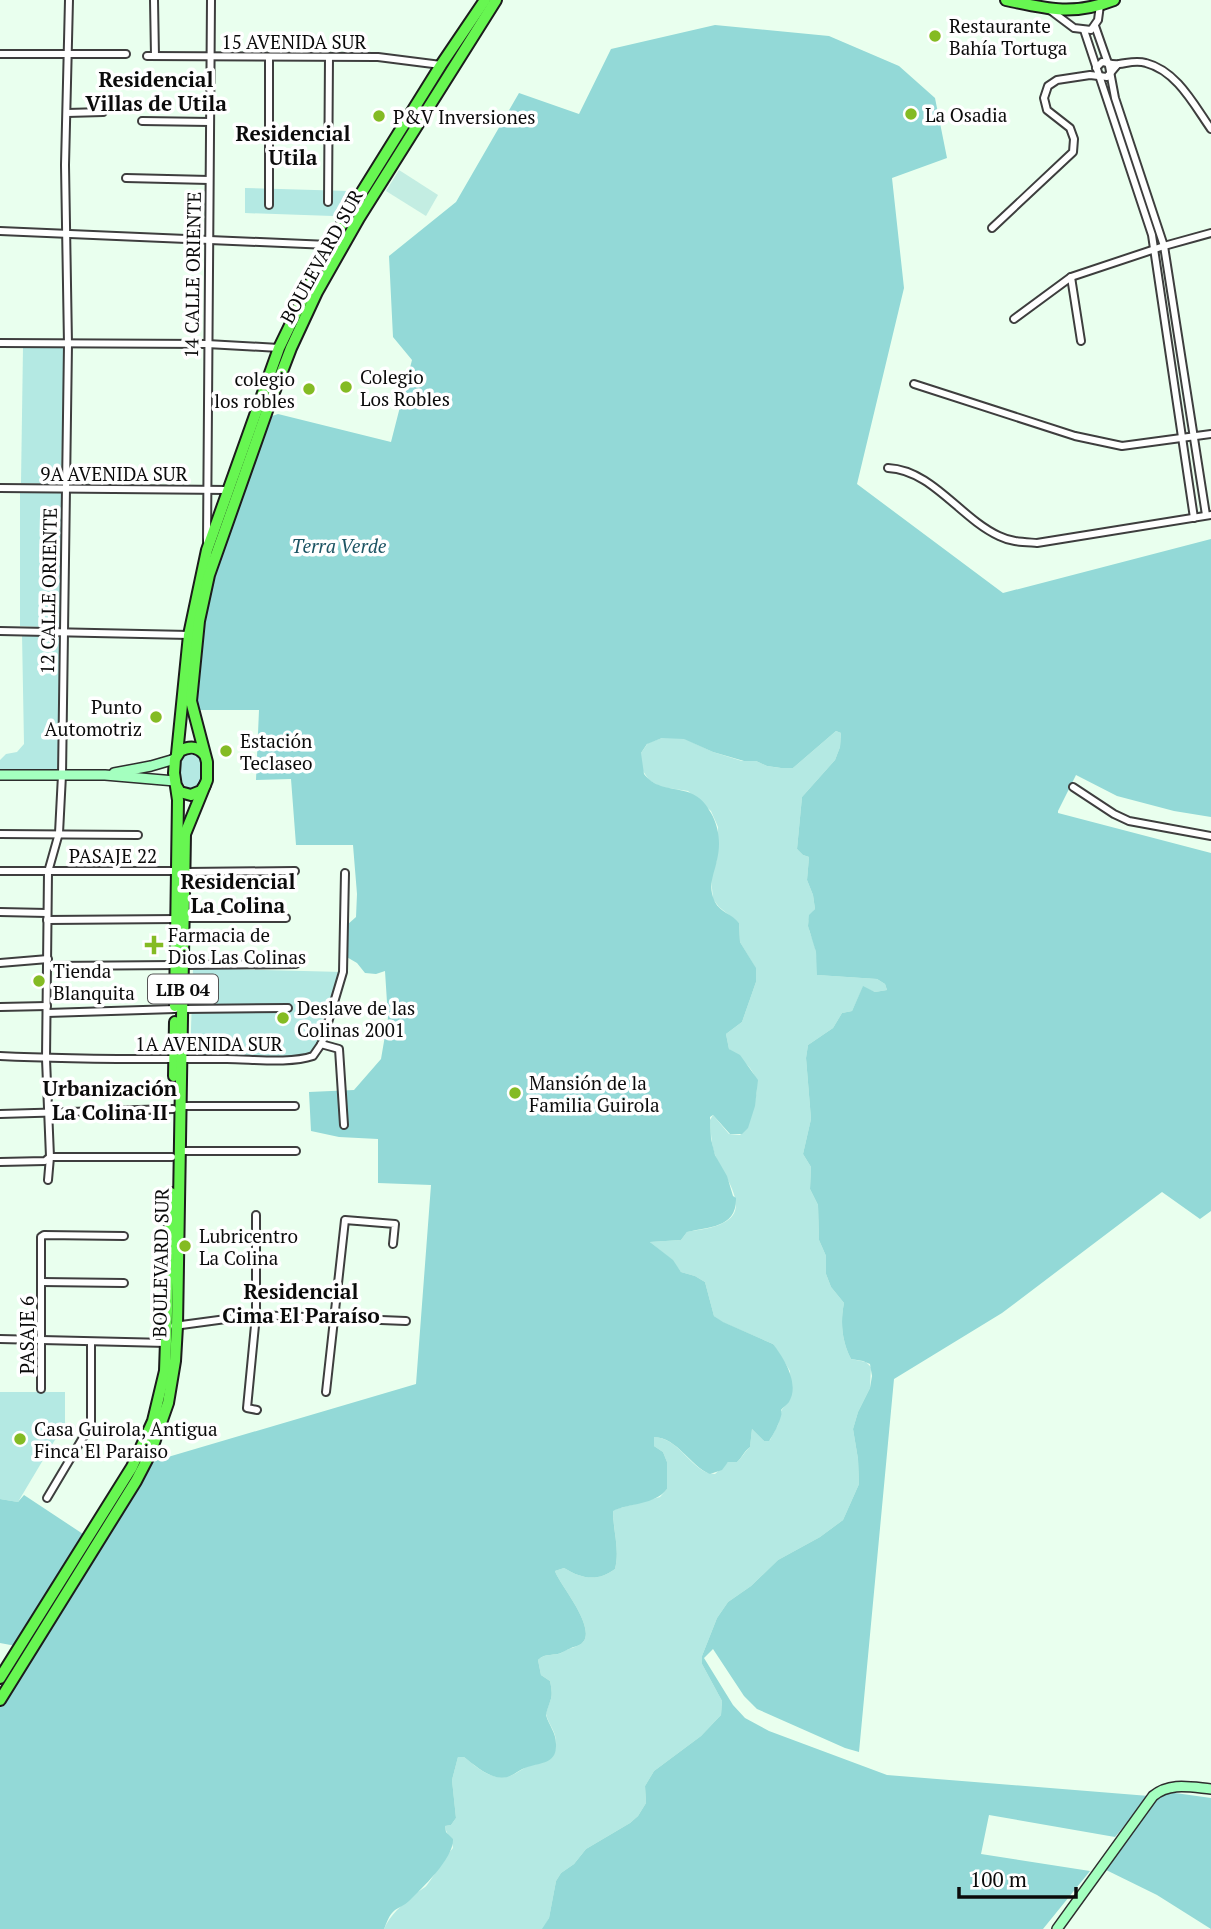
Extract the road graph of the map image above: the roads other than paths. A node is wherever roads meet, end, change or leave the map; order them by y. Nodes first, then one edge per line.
1 (69, 0) edge
2 (154, 0) edge
3 (211, 0) edge
4 (485, 0) edge
5 (496, 0) edge
6 (1006, 0) edge
7 (1114, 0) edge
8 (1100, 5) junction
9 (1050, 10) junction
10 (1096, 26) junction
11 (1084, 30) junction
12 (68, 53) junction
13 (0, 54) edge
14 (127, 54) dead end
15 (210, 57) junction
16 (269, 57) junction
17 (329, 57) junction
18 (1107, 62) junction
19 (441, 65) junction
20 (1117, 65) junction
21 (1097, 67) junction
22 (1090, 75) junction
23 (1110, 75) junction
24 (1100, 77) junction
25 (67, 113) junction
26 (103, 113) dead end
27 (142, 121) dead end
28 (210, 122) junction
29 (1211, 129) edge
30 (127, 178) dead end
31 (209, 180) junction
32 (328, 202) dead end
33 (269, 205) dead end
34 (992, 228) dead end
35 (0, 231) edge
36 (1211, 233) edge
37 (66, 234) junction
38 (208, 239) junction
39 (329, 245) junction
40 (1164, 246) junction
41 (1154, 249) junction
42 (1071, 276) junction
43 (1014, 319) dead end
44 (1081, 341) dead end
45 (0, 343) edge
46 (68, 344) junction
47 (207, 344) junction
48 (279, 348) junction
49 (914, 384) dead end
50 (1211, 434) edge
51 (1194, 437) junction
52 (1182, 438) junction
53 (888, 468) dead end
54 (0, 488) edge
55 (207, 488) junction
56 (66, 489) junction
57 (228, 490) junction
58 (1208, 515) edge
59 (1194, 518) junction
60 (207, 550) junction
61 (0, 631) edge
62 (63, 632) junction
63 (189, 635) junction
64 (204, 754) junction
65 (176, 756) junction
66 (1, 775) edge
67 (62, 775) junction
68 (105, 775) junction
69 (176, 784) junction
70 (206, 785) junction
71 (1073, 787) dead end
72 (59, 833) junction
73 (0, 834) edge
74 (138, 835) dead end
75 (1211, 836) edge
76 (0, 871) edge
77 (182, 871) junction
78 (295, 871) dead end
79 (48, 872) junction
80 (345, 873) dead end
81 (0, 912) edge
82 (47, 916) junction
83 (181, 918) junction
84 (286, 918) dead end
85 (48, 962) junction
86 (0, 963) edge
87 (296, 964) dead end
88 (180, 965) junction
89 (0, 1007) edge
90 (288, 1008) dead end
91 (47, 1009) junction
92 (179, 1009) junction
93 (321, 1044) junction
94 (0, 1056) edge
95 (46, 1059) junction
96 (178, 1059) junction
97 (295, 1106) dead end
98 (177, 1108) junction
99 (0, 1114) edge
100 (48, 1114) junction
101 (344, 1125) dead end
102 (296, 1151) dead end
103 (176, 1154) junction
104 (50, 1157) junction
105 (0, 1162) edge
106 (48, 1180) dead end
107 (256, 1215) dead end
108 (124, 1236) dead end
109 (393, 1244) dead end
110 (42, 1282) junction
111 (124, 1283) dead end
112 (256, 1315) junction
113 (334, 1317) junction
114 (405, 1321) dead end
115 (172, 1326) junction
116 (0, 1339) edge
117 (41, 1341) junction
118 (91, 1342) junction
119 (167, 1343) junction
120 (41, 1388) dead end
121 (326, 1392) dead end
122 (257, 1410) dead end
123 (47, 1498) dead end
124 (0, 1678) edge
125 (0, 1700) edge
126 (1211, 1789) edge
127 (1057, 1929) edge

1 - 12 street, 12 CALLE ORIENTE
2 - 15 street, 15 AVENIDA SUR
3 - 15 street, 14 CALLE ORIENTE
4 - 19 highway, BOULEVARD SUR / LIB 04
5 - 64 highway, BOULEVARD SUR / LIB 04
6 - 9 highway
7 - 8 highway
8 - 9 highway
8 - 10 street
9 - 11 street
10 - 11 street
10 - 18 street
11 - 21 street
12 - 13 street
12 - 14 street
12 - 25 street, 12 CALLE ORIENTE
15 - 16 street, 15 AVENIDA SUR
15 - 28 street, 14 CALLE ORIENTE
16 - 17 street, 15 AVENIDA SUR
16 - 33 street
17 - 19 street, 15 AVENIDA SUR
17 - 32 street
18 - 20 street
18 - 21 street
18 - 23 street
19 - 39 highway, BOULEVARD SUR / LIB 04
20 - 23 street
20 - 29 street
21 - 22 street
21 - 24 street
22 - 24 street
22 - 34 street
23 - 24 street
23 - 40 street
24 - 41 street
25 - 26 street
25 - 37 street, 12 CALLE ORIENTE
27 - 28 street
28 - 31 street, 14 CALLE ORIENTE
30 - 31 street
31 - 38 street, 14 CALLE ORIENTE
35 - 37 street
36 - 40 street
37 - 38 street
37 - 46 street, 12 CALLE ORIENTE
38 - 39 street
38 - 47 street, 14 CALLE ORIENTE
39 - 48 highway, BOULEVARD SUR / LIB 04
40 - 41 street
40 - 51 street
41 - 42 street
41 - 52 street
42 - 43 street
42 - 44 street
45 - 46 street
46 - 47 street
46 - 56 street, 12 CALLE ORIENTE
47 - 48 street
47 - 55 street, 14 CALLE ORIENTE
48 - 57 highway, BOULEVARD SUR / LIB 04
49 - 52 street
50 - 51 street
51 - 52 street
51 - 58 street
52 - 59 street
53 - 59 street
54 - 56 street, 9A AVENIDA SUR
55 - 56 street, 9A AVENIDA SUR
55 - 57 street, 9A AVENIDA SUR
55 - 60 street, 14 CALLE ORIENTE
56 - 62 street, 12 CALLE ORIENTE
57 - 60 highway, BOULEVARD SUR / LIB 04
58 - 59 street
60 - 63 highway, BOULEVARD SUR / LIB 04
61 - 62 street
62 - 63 street
62 - 67 street, 12 CALLE ORIENTE
63 - 65 highway, BOULEVARD SUR / LIB 04
64 - 65 highway
64 - 70 highway, LIB 04
65 - 68 street
65 - 69 highway, LIB 04
66 - 67 street
67 - 68 street
67 - 72 street, 12 CALLE ORIENTE
68 - 69 street
69 - 70 highway
69 - 77 highway, BOULEVARD SUR / LIB 04
70 - 77 highway, BOULEVARD SUR / LIB 04
71 - 75 street
72 - 73 street
72 - 74 street
72 - 79 street, 12 CALLE ORIENTE
76 - 79 street, PASAJE 22
77 - 78 street, PASAJE 22
77 - 79 street, PASAJE 22
77 - 83 highway, BOULEVARD SUR / LIB 04
79 - 82 street, 12 CALLE ORIENTE
80 - 93 street
81 - 82 street
82 - 83 street
82 - 85 street, 12 CALLE ORIENTE
83 - 84 street
83 - 88 highway, BOULEVARD SUR / LIB 04
85 - 86 street
85 - 88 street
85 - 91 street, 12 CALLE ORIENTE
87 - 88 street
88 - 92 highway, BOULEVARD SUR / LIB 04
89 - 91 street
90 - 92 street
91 - 92 street
91 - 95 street, 12 CALLE ORIENTE
92 - 96 highway, BOULEVARD SUR / LIB 04
93 - 96 street, 1A AVENIDA SUR
93 - 101 street
94 - 95 street, 1A AVENIDA SUR
95 - 96 street, 1A AVENIDA SUR
95 - 100 street, 12 CALLE ORIENTE
96 - 98 highway, BOULEVARD SUR / LIB 04
97 - 98 street
98 - 100 street
98 - 103 highway, BOULEVARD SUR / LIB 04
99 - 100 street
100 - 104 street, 12 CALLE ORIENTE
102 - 103 street
103 - 104 street
103 - 115 highway, BOULEVARD SUR / LIB 04
104 - 105 street
104 - 106 street, 12 CALLE ORIENTE
107 - 112 street
108 - 110 street, PASAJE 6
109 - 113 street
110 - 111 street, PASAJE 6
110 - 117 street, PASAJE 6
112 - 113 street
112 - 115 street
112 - 122 street
113 - 114 street
113 - 121 street
115 - 119 highway, BOULEVARD SUR / LIB 04
115 - 125 highway, BOULEVARD SUR / LIB 04
116 - 117 street
117 - 118 street
117 - 120 street, PASAJE 6
118 - 119 street
118 - 123 street
119 - 124 highway, BOULEVARD SUR / LIB 04
126 - 127 street

